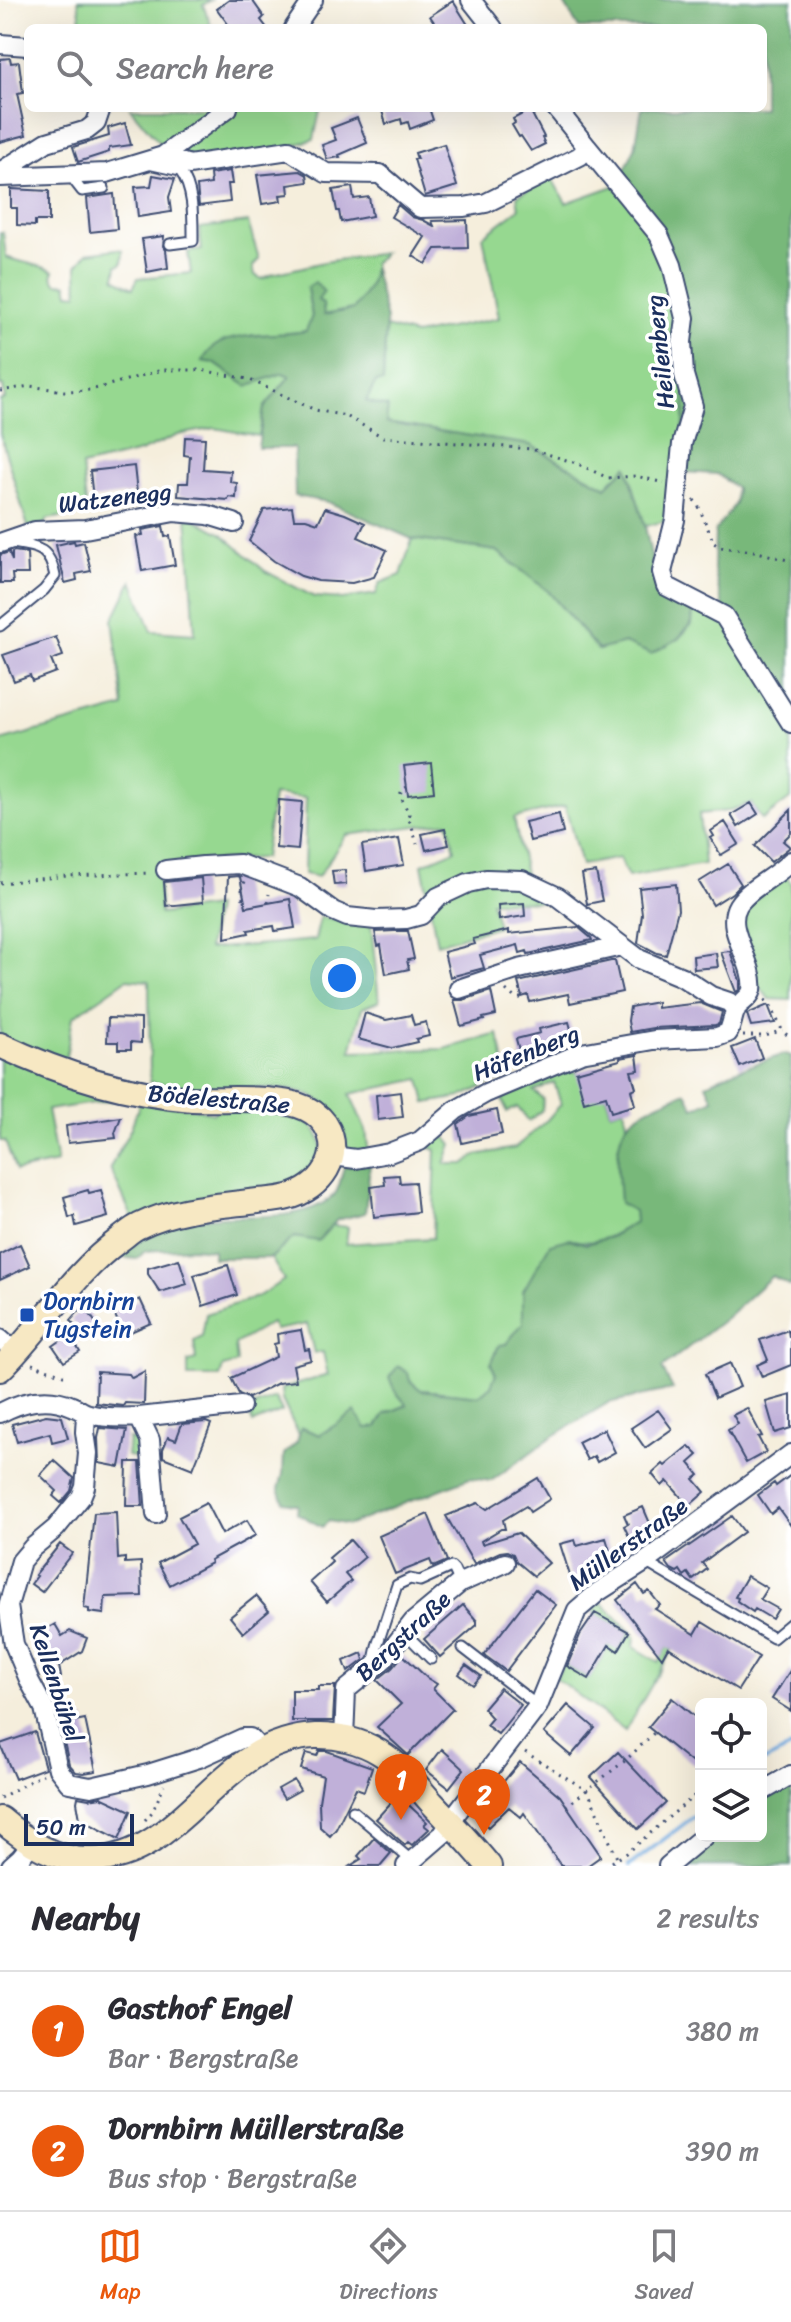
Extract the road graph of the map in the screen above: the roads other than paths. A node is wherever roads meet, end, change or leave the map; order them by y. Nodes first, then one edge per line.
1 (313, 0) edge
2 (471, 0) edge
3 (297, 24) edge
4 (490, 24) edge
5 (0, 44) edge
6 (24, 46) edge
7 (100, 112) edge
8 (223, 112) edge
9 (559, 112) edge
10 (587, 147) junction
11 (163, 156) junction
12 (143, 162) junction
13 (0, 174) edge
14 (75, 174) junction
15 (104, 188) dead end
16 (170, 244) dead end
17 (234, 523) dead end
18 (1, 543) edge
19 (0, 626) edge
20 (791, 723) edge
21 (791, 861) edge
22 (166, 870) road end
23 (622, 946) junction
24 (459, 989) dead end
25 (736, 1010) junction
26 (0, 1045) edge
27 (333, 1156) junction
28 (10, 1355) edge
29 (241, 1406) dead end
30 (0, 1413) edge
31 (86, 1414) junction
32 (139, 1417) junction
33 (791, 1454) edge
34 (156, 1514) dead end
35 (645, 1562) junction
36 (505, 1563) dead end
37 (460, 1583) junction
38 (791, 1623) edge
39 (405, 1633) junction
40 (463, 1648) dead end
41 (431, 1659) dead end
42 (372, 1667) junction
43 (538, 1706) junction
44 (344, 1739) junction
45 (261, 1750) junction
46 (791, 1775) edge
47 (767, 1789) edge
48 (353, 1811) dead end
49 (0, 1819) edge
50 (451, 1821) junction
51 (697, 1842) edge
52 (21, 1858) edge
53 (409, 1864) edge
54 (489, 1866) edge
55 (668, 1866) edge

1 - 3 street
2 - 4 street
5 - 6 street
7 - 13 street
8 - 11 street
9 - 10 street, Heilenberg
10 - 11 street
10 - 20 street, Heilenberg
11 - 12 street
12 - 14 street
12 - 16 lane
13 - 14 street
14 - 15 lane
17 - 18 street, Watzenegg
18 - 19 lane, Watzenegg
21 - 25 street
22 - 23 street
23 - 24 street
23 - 25 street
25 - 27 street, Häfenberg
26 - 27 main road, Bödelestraße
27 - 28 main road
29 - 32 street
30 - 31 street
31 - 32 street
31 - 45 street, Kellenbühel
32 - 34 street
33 - 35 street, Müllerstraße
35 - 38 lane
35 - 43 street, Müllerstraße
36 - 37 street, Bergstraße
37 - 39 street, Bergstraße
37 - 42 lane
39 - 41 lane
39 - 42 street, Bergstraße
40 - 43 lane
42 - 44 street, Bergstraße
43 - 50 street, Müllerstraße
44 - 45 main road
44 - 50 main road
45 - 52 main road
46 - 47 street
48 - 53 lane
49 - 52 main road
50 - 53 street, Müllerstraße
50 - 54 main road
51 - 55 street

